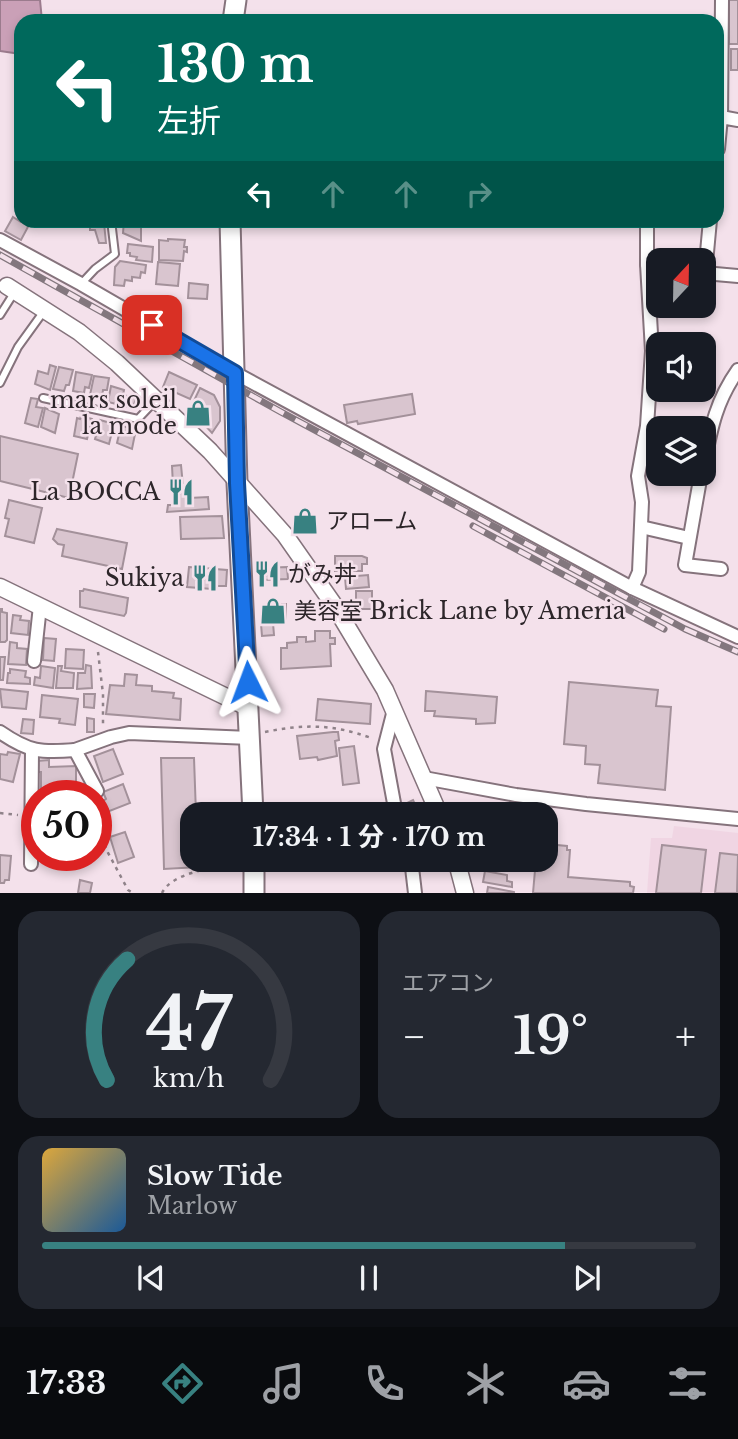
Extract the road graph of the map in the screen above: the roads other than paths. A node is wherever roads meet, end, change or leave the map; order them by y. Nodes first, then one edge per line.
1 (112, 228) edge
2 (230, 228) edge
3 (648, 228) edge
4 (709, 228) edge
5 (0, 240) edge
6 (650, 248) edge
7 (707, 248) edge
8 (716, 275) edge
9 (738, 276) edge
10 (82, 284) junction
11 (7, 286) edge
12 (45, 309) junction
13 (0, 315) edge
14 (652, 318) edge
15 (738, 370) edge
16 (235, 373) junction
17 (0, 383) edge
18 (43, 398) dead end
19 (156, 400) junction
20 (713, 416) edge
21 (237, 483) junction
22 (699, 486) edge
23 (641, 527) junction
24 (689, 538) junction
25 (721, 569) dead end
26 (0, 587) edge
27 (632, 588) junction
28 (40, 606) junction
29 (738, 637) edge
30 (34, 661) dead end
31 (249, 708) junction
32 (394, 710) junction
33 (0, 732) edge
34 (256, 735) junction
35 (32, 750) junction
36 (75, 750) junction
37 (424, 778) junction
38 (32, 780) edge
39 (91, 780) edge
40 (253, 802) edge
41 (394, 802) edge
42 (434, 802) edge
43 (738, 819) edge
44 (251, 872) edge
45 (413, 872) edge
46 (459, 872) edge
47 (254, 893) edge
48 (415, 893) edge
49 (465, 893) edge

1 - 10 lane
2 - 16 main road
3 - 6 street
4 - 7 street
5 - 10 street
8 - 9 street
10 - 16 street
11 - 12 street
11 - 13 lane
12 - 17 lane
12 - 19 street
14 - 23 street
15 - 20 street
16 - 21 main road
16 - 27 street
18 - 19 lane
19 - 21 street
21 - 31 main road
21 - 32 street
22 - 24 street
23 - 24 street
23 - 27 street
24 - 25 street
26 - 28 street
27 - 29 street
28 - 30 street
28 - 31 street
31 - 34 main road
32 - 37 street
32 - 41 street
33 - 35 street
34 - 36 street
34 - 40 main road
35 - 36 street
35 - 38 street
36 - 39 street
37 - 42 street
37 - 43 street
44 - 47 main road
45 - 48 street
46 - 49 street

